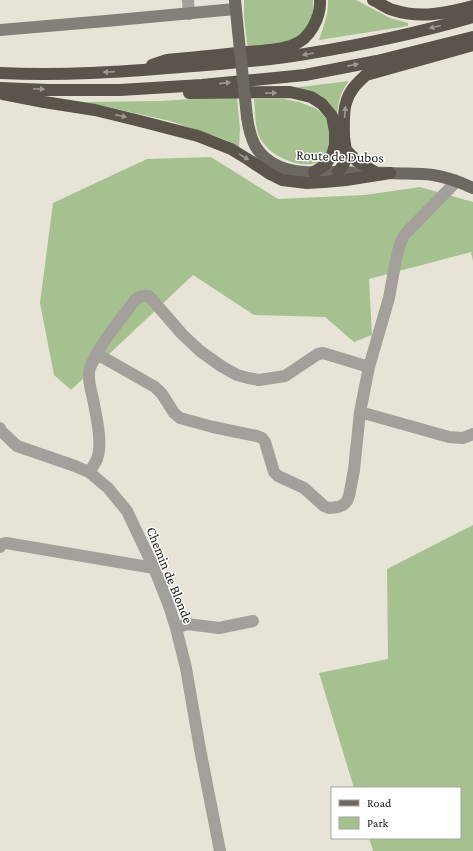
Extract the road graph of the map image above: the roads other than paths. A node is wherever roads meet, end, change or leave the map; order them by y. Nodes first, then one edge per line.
1 (188, 0) edge
2 (320, 0) edge
3 (374, 0) edge
4 (235, 5) edge
5 (473, 6) edge
6 (189, 14) junction
7 (473, 17) edge
8 (0, 30) edge
9 (473, 37) edge
10 (473, 45) edge
11 (134, 71) junction
12 (0, 73) edge
13 (0, 88) edge
14 (120, 90) junction
15 (0, 93) edge
16 (347, 151) junction
17 (314, 172) junction
18 (338, 172) junction
19 (375, 172) junction
20 (390, 173) junction
21 (467, 184) edge
22 (97, 354) junction
23 (369, 367) junction
24 (360, 412) junction
25 (0, 428) edge
26 (473, 434) edge
27 (90, 472) junction
28 (0, 547) edge
29 (154, 568) junction
30 (253, 621) dead end
31 (176, 628) junction
32 (220, 851) edge

1 - 6 street
2 - 11 highway
3 - 5 highway
4 - 6 street
4 - 17 main road, Route de Dubos, bridge
6 - 8 street
7 -> 11 highway
14 -> 9 highway
16 -> 10 highway
11 -> 12 highway
13 -> 14 highway
14 -> 17 highway
15 -> 20 highway
16 - 18 highway
16 - 19 highway
17 - 18 main road, Route de Dubos
18 - 19 main road, Route de Dubos
19 - 20 main road, Route de Dubos
20 - 21 main road, Route de Dubos
21 - 23 street
22 - 23 street
22 - 24 street
22 - 27 street
23 - 24 street
24 - 26 street
25 - 27 street, Chemin de Blonde
27 - 29 street, Chemin de Blonde
28 - 29 street
29 - 31 street, Chemin de Blonde
30 - 31 street
31 - 32 street, Chemin de Blonde

